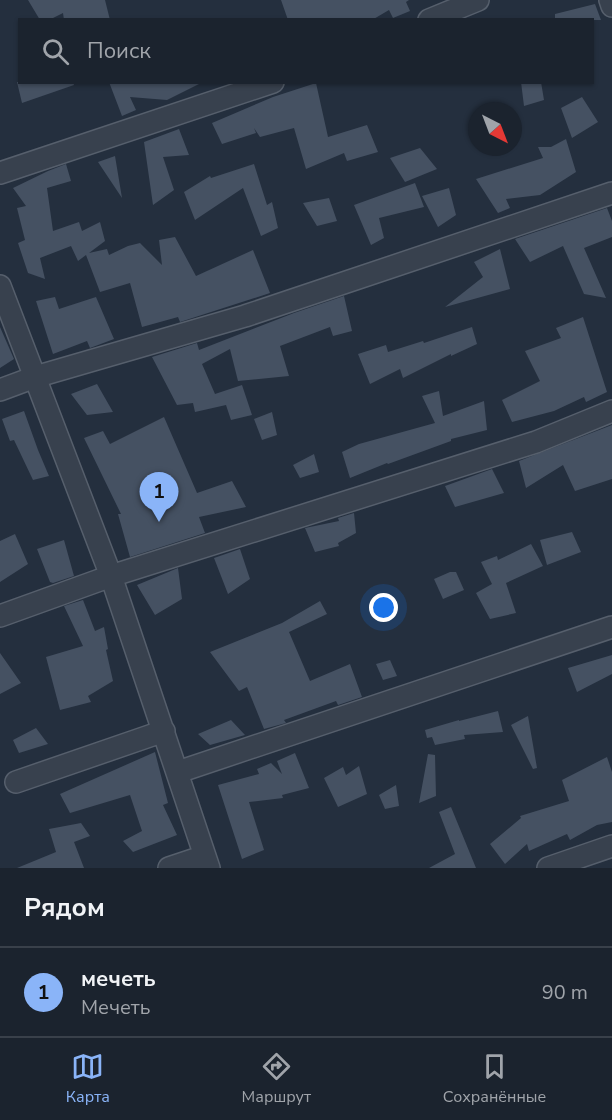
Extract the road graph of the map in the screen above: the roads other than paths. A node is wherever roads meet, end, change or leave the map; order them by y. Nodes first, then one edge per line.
1 (478, 0) edge
2 (610, 0) edge
3 (612, 6) edge
4 (434, 18) edge
5 (267, 84) edge
6 (0, 173) edge
7 (612, 193) edge
8 (0, 286) edge
9 (35, 377) junction
10 (0, 390) edge
11 (612, 411) edge
12 (111, 576) junction
13 (0, 616) edge
14 (612, 627) edge
15 (164, 731) junction
16 (178, 772) junction
17 (15, 782) dead end
18 (612, 846) edge
19 (207, 862) edge
20 (169, 868) edge
21 (548, 868) edge

1 - 4 street
2 - 3 street
5 - 6 street
7 - 9 street
8 - 9 street
9 - 10 street
9 - 12 street
11 - 12 street
12 - 13 street
12 - 15 street
14 - 16 street
15 - 16 street
15 - 17 street
16 - 19 street
18 - 21 street
19 - 20 street

